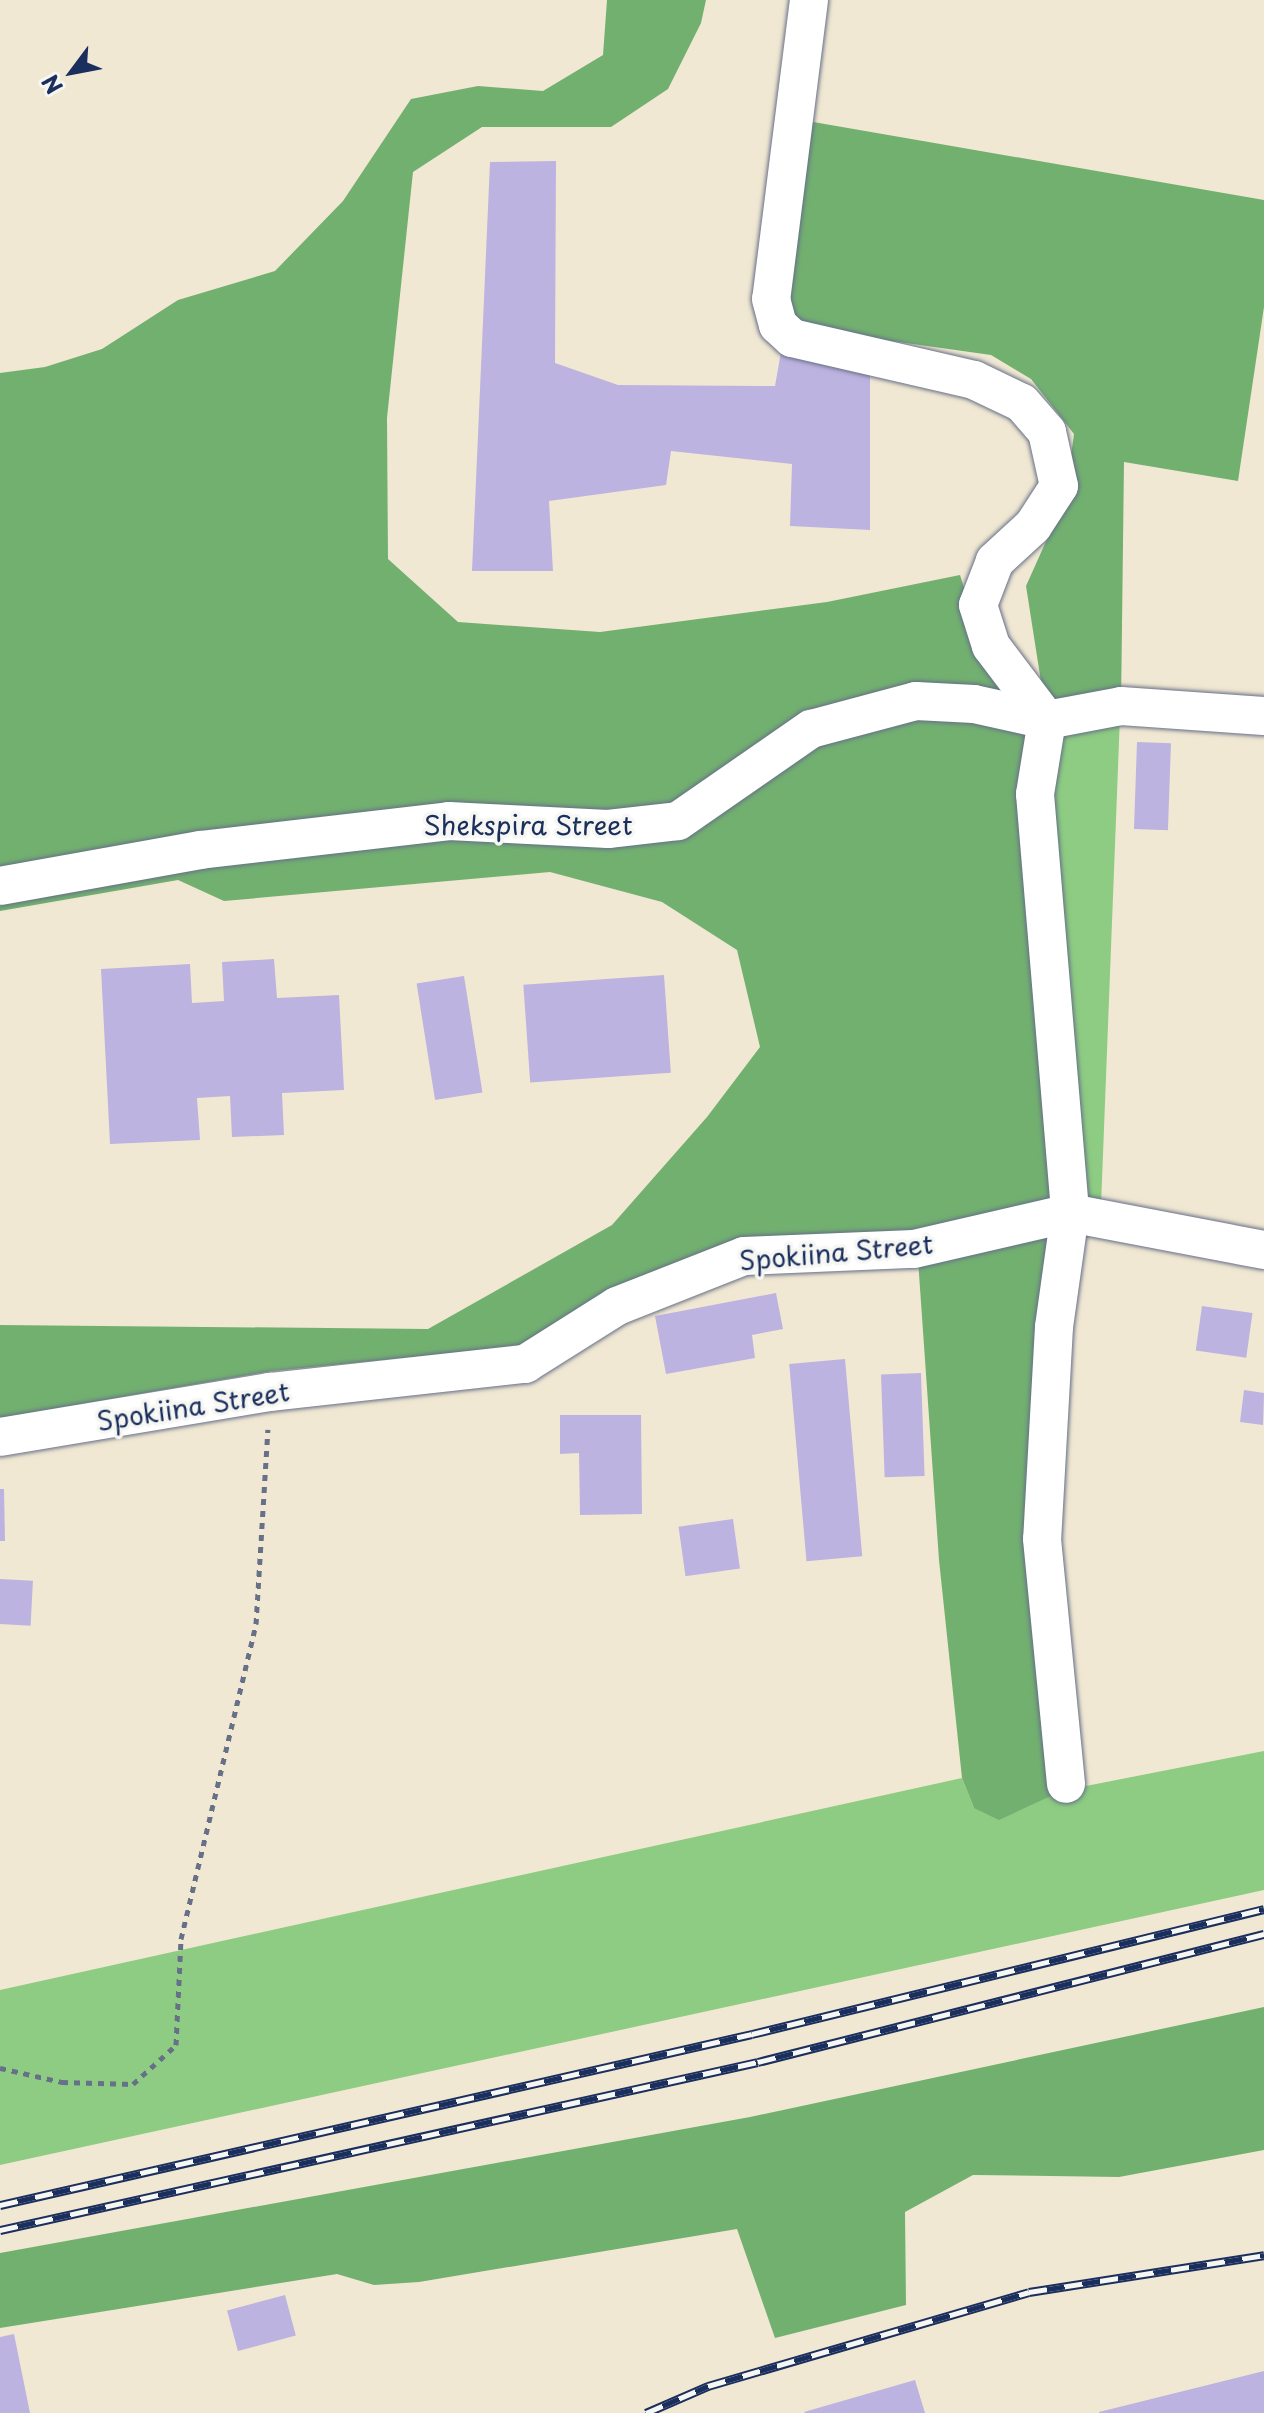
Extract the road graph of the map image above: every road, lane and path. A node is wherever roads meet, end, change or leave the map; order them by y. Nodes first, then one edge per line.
1 (809, 0) edge
2 (1264, 716) edge
3 (1047, 720) junction
4 (0, 886) edge
5 (1070, 1213) junction
6 (1264, 1250) edge
7 (270, 1392) junction
8 (0, 1437) edge
9 (1066, 1784) dead end
10 (0, 2068) edge

1 - 3 street
2 - 3 street, Shekspira Street
3 - 4 street, Shekspira Street
3 - 5 street
5 - 6 street, Spokiina Street
5 - 7 street, Spokiina Street
5 - 9 street
7 - 8 street, Spokiina Street
7 - 10 path

